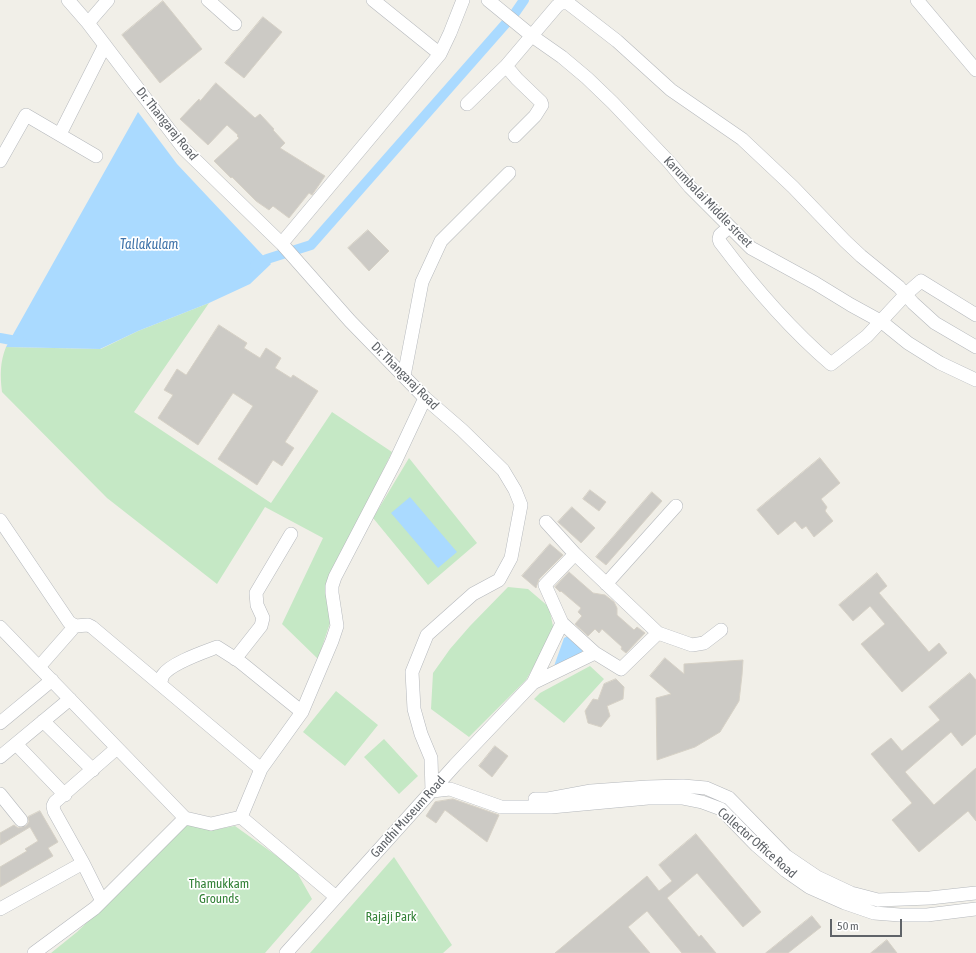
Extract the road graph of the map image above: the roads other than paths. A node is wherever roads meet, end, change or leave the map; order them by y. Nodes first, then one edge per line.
1 (68, 0) edge
2 (108, 0) edge
3 (208, 0) edge
4 (373, 0) edge
5 (463, 0) edge
6 (488, 0) edge
7 (917, 0) edge
8 (88, 23) junction
9 (235, 24) dead end
10 (532, 36) junction
11 (105, 45) junction
12 (440, 54) junction
13 (506, 66) junction
14 (976, 70) edge
15 (467, 104) dead end
16 (60, 134) junction
17 (515, 136) dead end
18 (96, 156) dead end
19 (0, 160) edge
20 (509, 173) dead end
21 (729, 227) junction
22 (282, 243) junction
23 (906, 294) junction
24 (976, 315) edge
25 (882, 322) junction
26 (976, 347) edge
27 (404, 376) junction
28 (976, 380) edge
29 (425, 398) junction
30 (676, 506) dead end
31 (0, 520) edge
32 (546, 522) dead end
33 (291, 534) dead end
34 (575, 554) junction
35 (606, 584) junction
36 (562, 623) junction
37 (75, 626) junction
38 (720, 630) dead end
39 (2, 632) edge
40 (658, 633) junction
41 (595, 653) junction
42 (236, 659) junction
43 (39, 667) junction
44 (52, 680) junction
45 (533, 683) junction
46 (160, 684) junction
47 (70, 699) junction
48 (302, 712) junction
49 (43, 722) junction
50 (0, 723) edge
51 (16, 744) junction
52 (117, 748) junction
53 (0, 757) edge
54 (261, 768) junction
55 (93, 770) junction
56 (432, 791) junction
57 (0, 794) edge
58 (65, 795) junction
59 (485, 801) junction
60 (241, 817) junction
61 (184, 818) junction
62 (21, 820) dead end
63 (83, 862) junction
64 (976, 893) edge
65 (336, 897) junction
66 (102, 901) junction
67 (976, 909) edge
68 (0, 910) edge
69 (34, 953) edge
70 (286, 953) edge

1 - 8 street, Dr. Thangaraj Road
2 - 8 street
3 - 9 street
4 - 12 street
5 - 12 street
6 - 10 street, Karumbalai Middle street
7 - 14 street
8 - 11 street, Dr. Thangaraj Road
10 - 13 street
10 - 21 street, Karumbalai Middle street
10 - 23 street
11 - 16 street
11 - 22 street, Dr. Thangaraj Road
12 - 22 street
13 - 15 street
13 - 17 street
16 - 18 street
16 - 19 street
20 - 27 street
21 - 25 street, Karumbalai Middle street
21 - 25 street
22 - 27 street, Dr. Thangaraj Road
23 - 24 street
23 - 25 street
23 - 26 street
25 - 28 street, Karumbalai Middle street
27 - 29 street, Dr. Thangaraj Road
29 - 48 street
29 - 56 street, Dr. Thangaraj Road
30 - 35 street
31 - 37 street
32 - 34 street
33 - 42 street
34 - 35 street
34 - 36 street
35 - 40 street
36 - 41 street
36 - 45 street, Gandhi Museum Road
37 - 43 street
37 - 46 street
38 - 40 street
39 - 43 street
40 - 41 street
41 - 45 street, Gandhi Museum Road
42 - 46 street
42 - 48 street
43 - 44 street
44 - 47 street
44 - 50 street
45 - 56 street, Gandhi Museum Road
46 - 54 street
47 - 49 street
47 - 52 street
48 - 54 street
49 - 51 street
49 - 55 street
51 - 53 street
51 - 58 street
52 - 55 street
52 - 61 street
54 - 60 street
55 - 58 street
56 - 59 street, Collector Office Road
56 - 65 street, Gandhi Museum Road
57 - 62 street
58 - 63 street
59 - 64 street, Collector Office Road
59 - 67 street, Collector Office Road
60 - 61 street
60 - 65 street
61 - 66 street
63 - 66 street
63 - 68 street
65 - 70 street, Gandhi Museum Road
66 - 69 street

